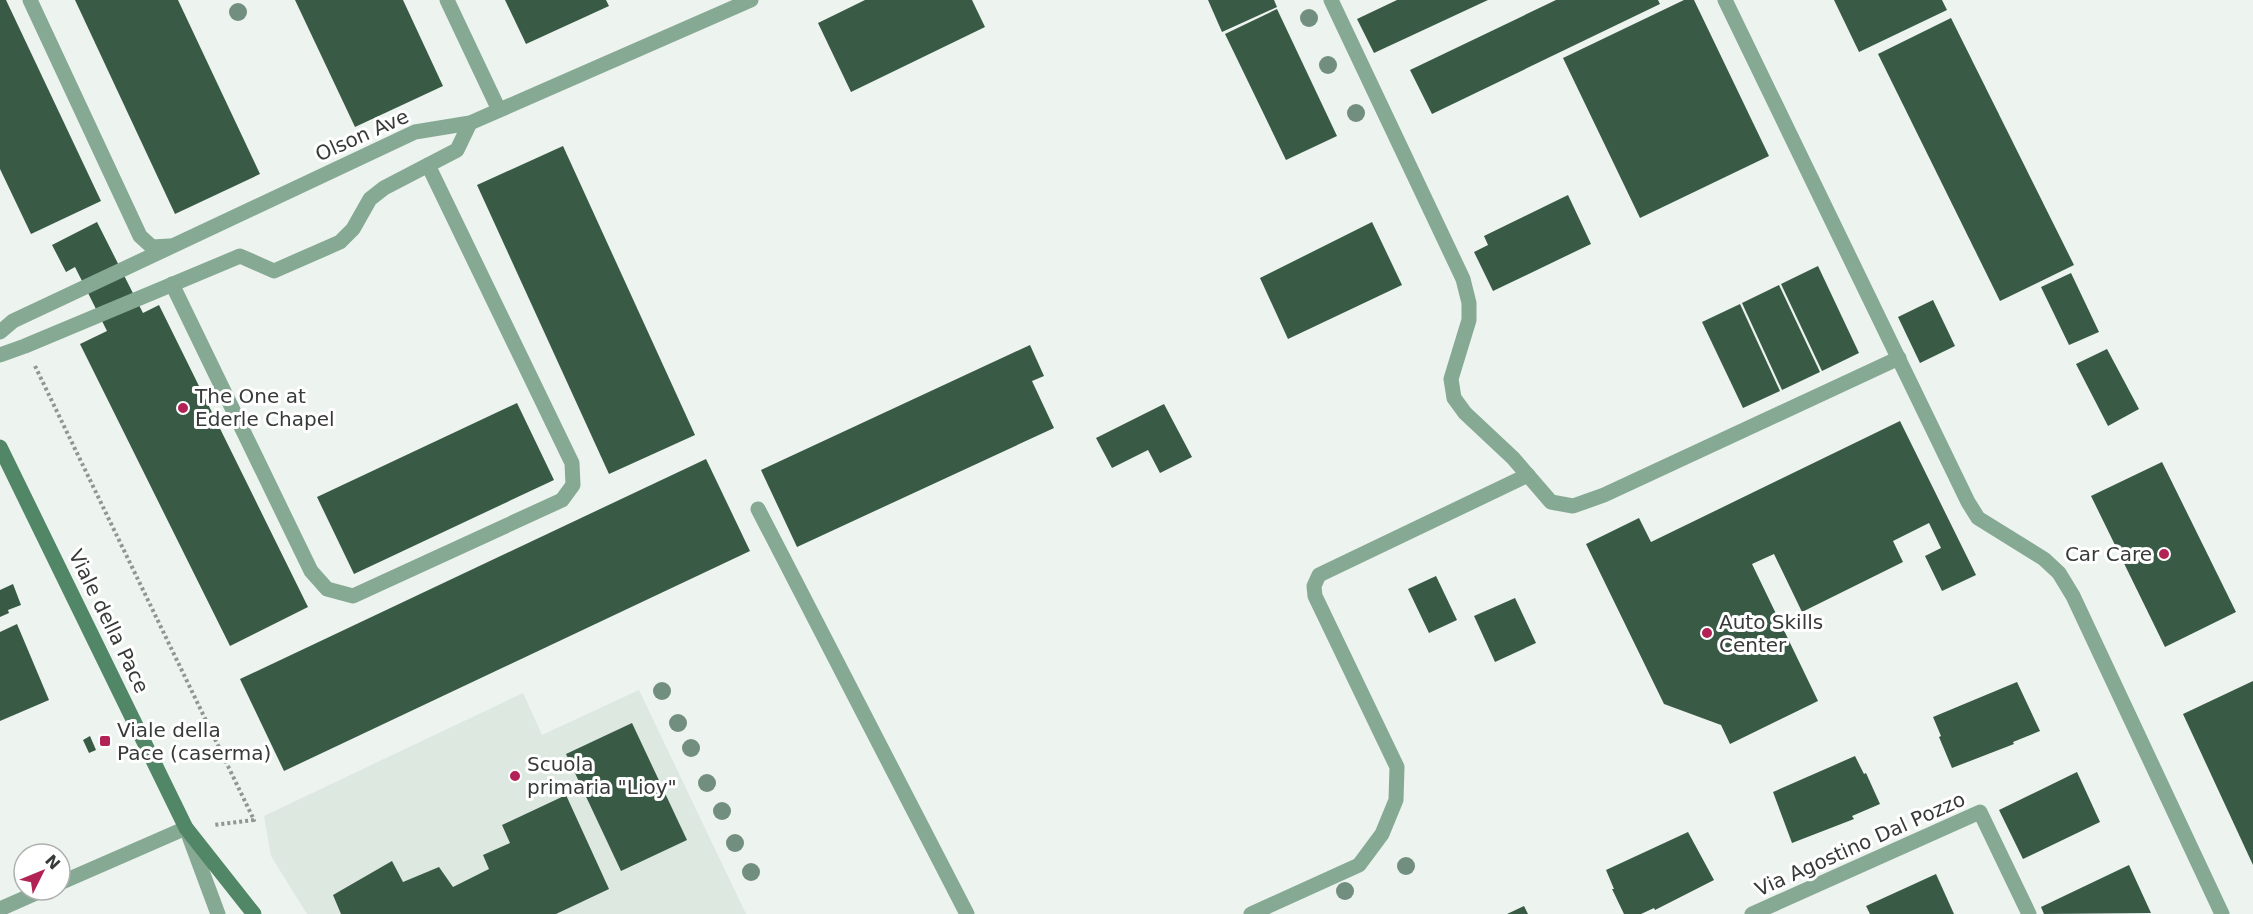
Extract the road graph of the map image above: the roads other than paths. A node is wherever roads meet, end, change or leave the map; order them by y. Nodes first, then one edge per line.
1 (30, 0) edge
2 (447, 0) edge
3 (751, 0) edge
4 (1331, 0) edge
5 (1725, 0) edge
6 (499, 110) junction
7 (470, 123) junction
8 (428, 165) junction
9 (173, 246) junction
10 (172, 284) junction
11 (0, 332) edge
12 (0, 354) edge
13 (1899, 358) junction
14 (0, 447) edge
15 (1528, 476) junction
16 (758, 509) dead end
17 (186, 828) junction
18 (72, 878) edge
19 (16, 902) edge
20 (0, 909) edge
21 (218, 914) edge
22 (254, 914) edge
23 (967, 914) edge
24 (1251, 914) edge
25 (1752, 914) edge
26 (2029, 914) edge
27 (2222, 914) edge

1 - 9 street
2 - 6 street
3 - 6 street, Olson Ave
4 - 15 street
5 - 13 street
6 - 7 street, Olson Ave
7 - 8 street
7 - 9 street, Olson Ave
8 - 10 street
8 - 10 street
9 - 11 street, Olson Ave
10 - 12 street
13 - 15 street
13 - 27 street
14 - 17 main road, Viale della Pace
15 - 24 street
16 - 23 street
17 - 18 street
17 - 21 street, Viale della Pace
17 - 22 main road
19 - 20 street
25 - 26 street, Via Agostino Dal Pozzo

